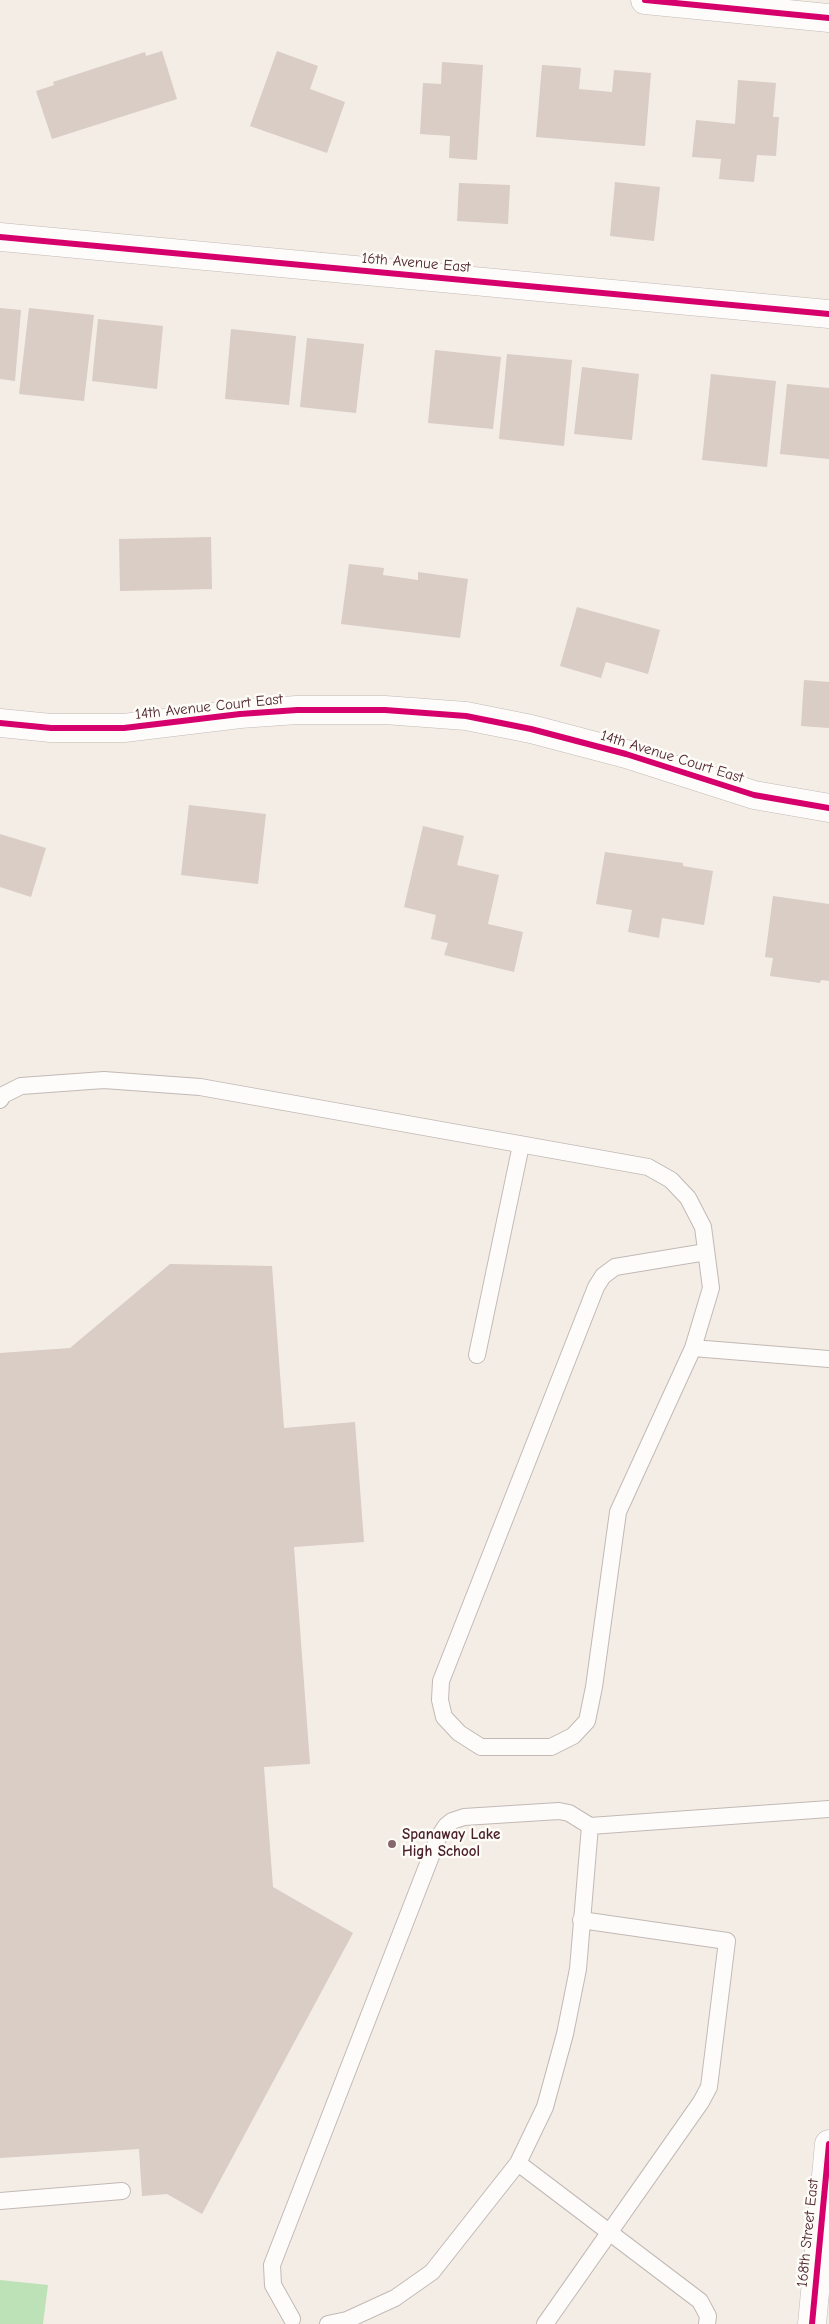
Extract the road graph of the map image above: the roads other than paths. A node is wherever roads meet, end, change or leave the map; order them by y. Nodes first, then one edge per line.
1 (645, 0) edge
2 (829, 18) edge
3 (0, 237) edge
4 (829, 314) edge
5 (0, 723) edge
6 (829, 808) edge
7 (0, 1100) edge
8 (521, 1144) junction
9 (706, 1252) junction
10 (693, 1348) junction
11 (476, 1355) dead end
12 (829, 1359) edge
13 (829, 1809) edge
14 (590, 1826) junction
15 (581, 1920) junction
16 (829, 2144) edge
17 (518, 2163) junction
18 (122, 2191) dead end
19 (0, 2201) edge
20 (609, 2232) junction
21 (295, 2322) edge
22 (328, 2324) edge
23 (544, 2324) edge
24 (707, 2324) edge
25 (812, 2324) edge

1 - 2 street
3 - 4 street, 16th Avenue East
5 - 6 street, 14th Avenue Court East
7 - 8 lane
8 - 9 lane
8 - 11 lane
9 - 10 lane
9 - 10 lane
10 - 12 lane
13 - 14 lane
14 - 15 lane
14 - 21 lane
15 - 17 lane
15 - 20 lane
16 - 25 street, 168th Street East
17 - 20 lane
17 - 22 lane
18 - 19 lane
20 - 23 lane
20 - 24 lane

